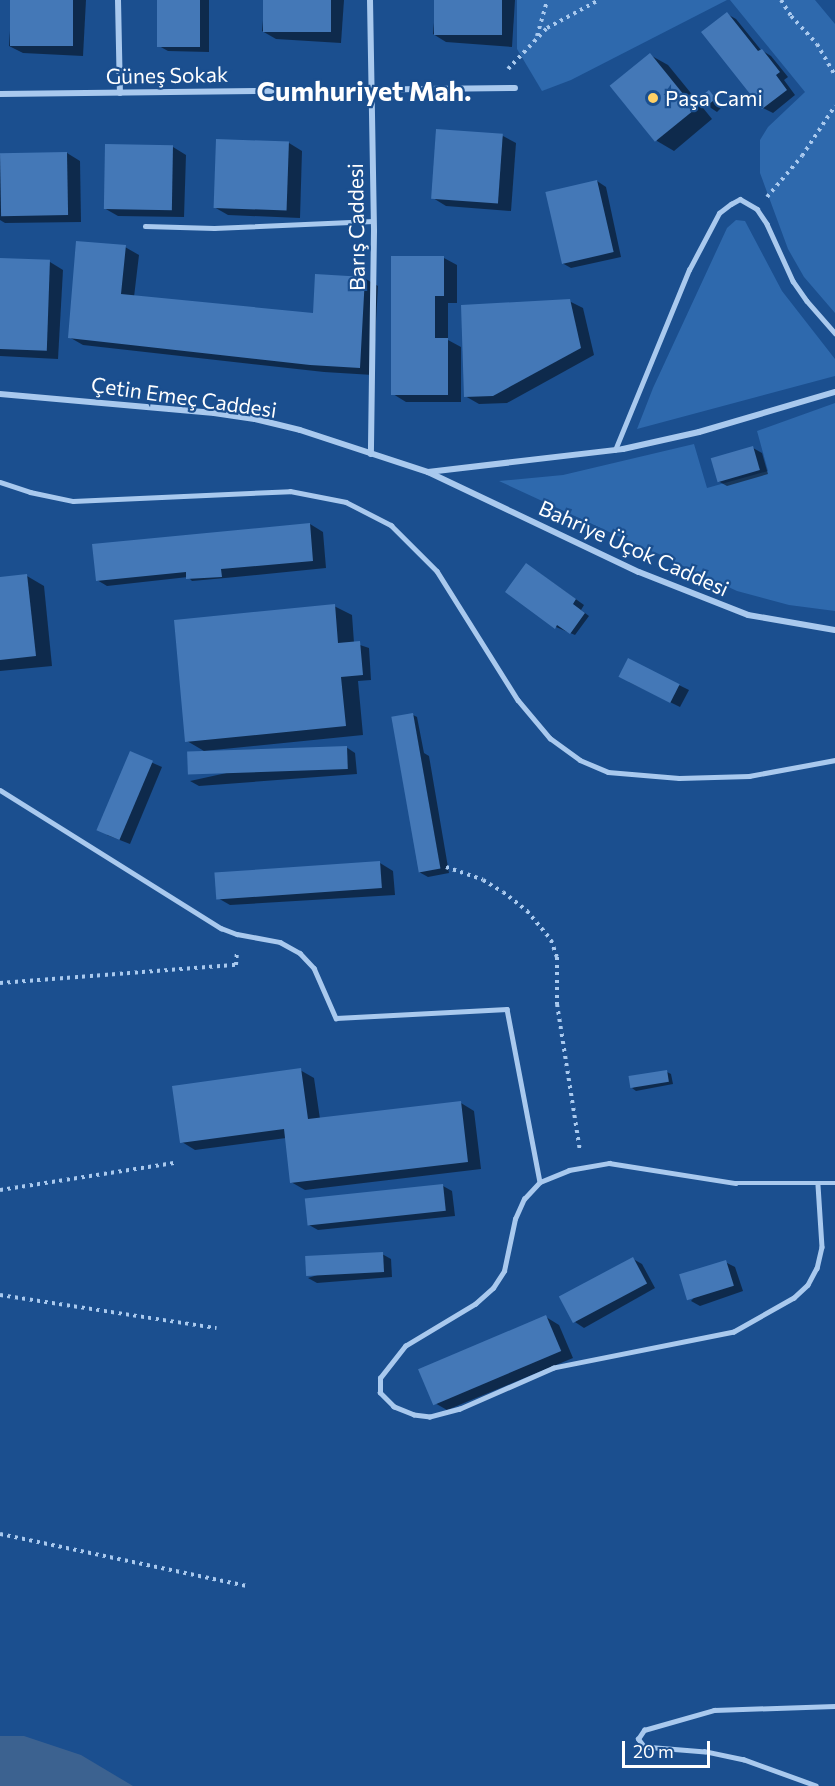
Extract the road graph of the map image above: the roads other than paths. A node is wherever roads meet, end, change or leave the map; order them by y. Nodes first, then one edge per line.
1 (118, 0) edge
2 (370, 0) edge
3 (370, 88) junction
4 (515, 88) dead end
5 (120, 93) junction
6 (0, 94) edge
7 (373, 221) junction
8 (145, 226) dead end
9 (835, 333) edge
10 (835, 392) edge
11 (0, 394) edge
12 (615, 450) junction
13 (371, 454) junction
14 (428, 472) junction
15 (0, 482) edge
16 (835, 630) edge
17 (835, 760) edge
18 (0, 790) edge
19 (540, 1182) junction
20 (835, 1183) edge
21 (818, 1185) junction
22 (835, 1706) edge
23 (816, 1786) edge

1 - 5 street
2 - 3 street, Barış Caddesi
3 - 4 street, Güneş Sokak
3 - 5 street, Güneş Sokak
3 - 7 street, Barış Caddesi
5 - 6 street, Güneş Sokak
7 - 8 lane
7 - 13 street, Barış Caddesi
9 - 12 lane
10 - 12 street
11 - 13 street, Çetin Emeç Caddesi
12 - 14 street
13 - 14 street, Çetin Emeç Caddesi
14 - 16 street, Bahriye Üçok Caddesi
15 - 17 lane
18 - 19 lane
19 - 21 lane
19 - 21 lane
20 - 21 lane
22 - 23 lane

